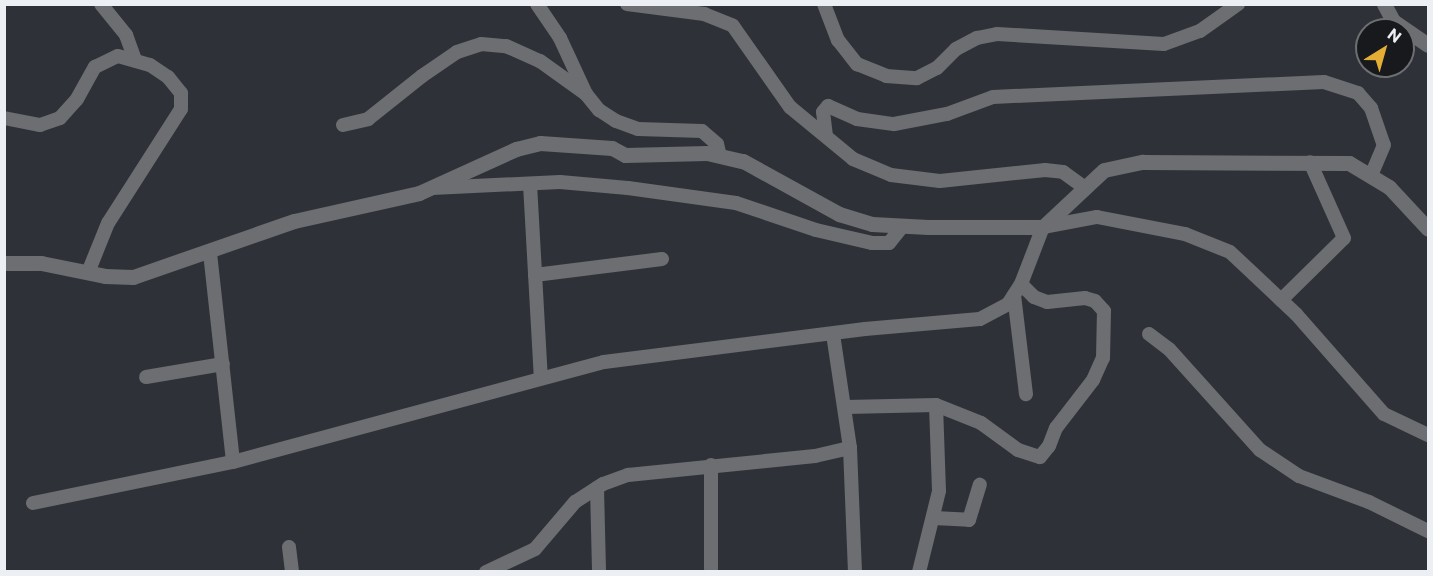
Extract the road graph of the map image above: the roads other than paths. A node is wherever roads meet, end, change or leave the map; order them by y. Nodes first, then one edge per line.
1 (101, 4) edge
2 (537, 4) edge
3 (627, 4) edge
4 (824, 4) edge
5 (1238, 4) edge
6 (1384, 4) edge
7 (1428, 45) edge
8 (135, 60) junction
9 (586, 94) junction
10 (4, 117) edge
11 (343, 125) dead end
12 (826, 136) junction
13 (720, 156) junction
14 (1310, 162) junction
15 (1372, 173) junction
16 (530, 184) junction
17 (1084, 187) junction
18 (430, 188) junction
19 (903, 226) junction
20 (1042, 227) junction
21 (1428, 229) edge
22 (210, 253) junction
23 (662, 259) dead end
24 (4, 263) edge
25 (89, 270) junction
26 (535, 275) junction
27 (1017, 290) junction
28 (1281, 300) junction
29 (833, 334) junction
30 (1149, 334) dead end
31 (223, 364) junction
32 (146, 377) dead end
33 (541, 378) junction
34 (1026, 394) dead end
35 (936, 405) junction
36 (846, 407) junction
37 (1428, 435) edge
38 (850, 448) junction
39 (233, 462) junction
40 (711, 465) junction
41 (980, 486) dead end
42 (597, 488) junction
43 (33, 503) dead end
44 (934, 518) junction
45 (1428, 531) edge
46 (289, 547) dead end
47 (711, 569) dead end
48 (292, 572) edge
49 (486, 572) edge
50 (599, 572) edge
51 (855, 572) edge
52 (919, 572) edge

1 - 8 street
2 - 9 street
3 - 12 street
4 - 5 street
6 - 7 street
8 - 10 street
8 - 25 street
9 - 11 street
9 - 13 street
12 - 15 street
12 - 17 street
13 - 18 street
13 - 19 street
14 - 15 street
14 - 17 street
14 - 28 street
15 - 21 street
16 - 18 street
16 - 19 street
16 - 26 street
17 - 20 street
18 - 22 street
19 - 20 street
20 - 27 street
20 - 28 street
22 - 25 street
22 - 31 street
23 - 26 street
24 - 25 street
26 - 33 street
27 - 29 street
27 - 34 street
27 - 35 street
28 - 37 street
29 - 33 street
29 - 36 street
30 - 45 street
31 - 32 street
31 - 39 street
33 - 39 street
35 - 36 street
35 - 44 street
36 - 38 street
38 - 40 street
38 - 51 street
39 - 43 street
40 - 42 street
40 - 47 street
41 - 44 street
42 - 49 street
42 - 50 street
44 - 52 street
46 - 48 street

